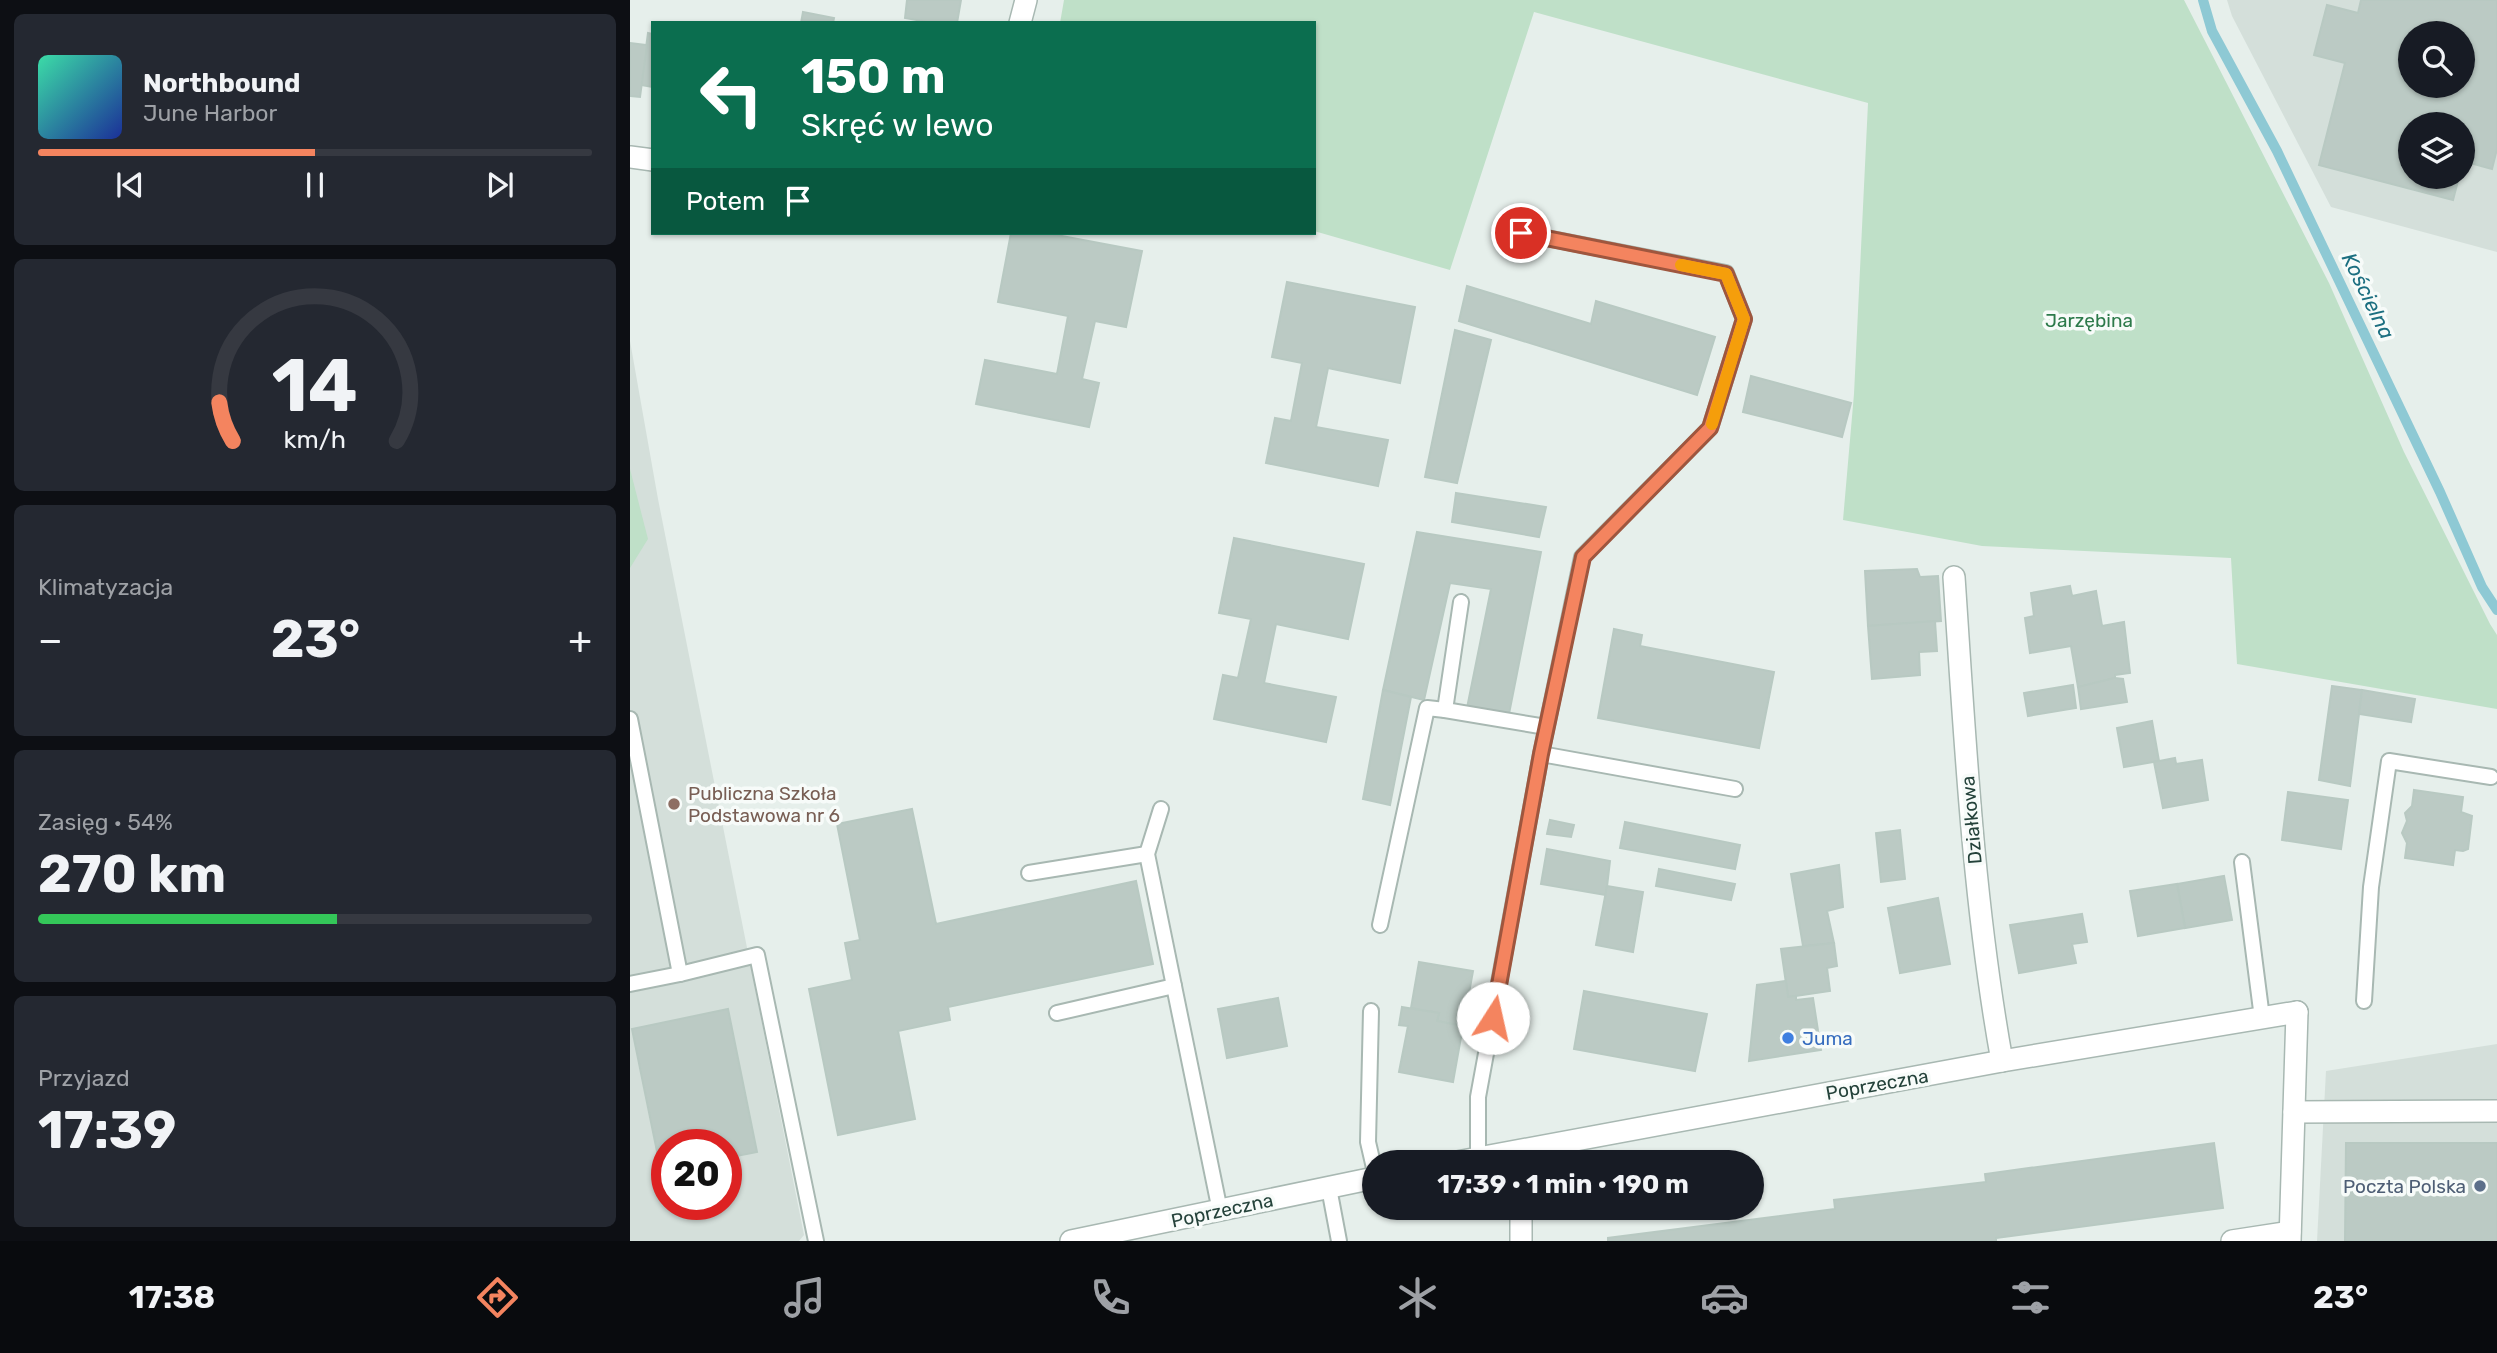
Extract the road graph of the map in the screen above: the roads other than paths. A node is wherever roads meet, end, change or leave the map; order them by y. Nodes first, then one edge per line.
1 (1026, 0) edge
2 (1021, 21) edge
3 (630, 157) edge
4 (651, 159) edge
5 (1521, 233) dead end
6 (1954, 577) dead end
7 (1461, 602) dead end
8 (1445, 710) junction
9 (630, 719) edge
10 (1546, 727) junction
11 (1541, 754) junction
12 (2491, 777) dead end
13 (1735, 789) dead end
14 (1161, 809) dead end
15 (1147, 854) junction
16 (2242, 862) dead end
17 (1029, 873) dead end
18 (1380, 925) dead end
19 (680, 974) junction
20 (630, 984) edge
21 (1174, 986) junction
22 (2364, 1002) dead end
23 (1371, 1011) dead end
24 (1058, 1013) dead end
25 (2262, 1018) junction
26 (2002, 1061) junction
27 (2497, 1111) edge
28 (2294, 1112) junction
29 (1370, 1150) edge
30 (1469, 1150) edge
31 (1547, 1150) edge
32 (1362, 1181) edge
33 (1329, 1188) junction
34 (1220, 1211) junction
35 (1521, 1220) edge
36 (2290, 1236) edge
37 (816, 1241) edge
38 (1071, 1241) edge
39 (1339, 1241) edge
40 (1521, 1241) edge
41 (2232, 1241) edge

1 - 2 street
3 - 4 street
5 - 10 lane
6 - 26 street, Działkowa
7 - 8 lane
8 - 10 lane
8 - 18 lane
9 - 19 lane
10 - 11 lane
11 - 13 lane
11 - 30 lane
12 - 22 lane
14 - 15 lane
15 - 17 lane
15 - 21 lane
16 - 25 lane
19 - 20 lane
19 - 37 lane
21 - 24 lane
21 - 34 lane
23 - 29 lane
25 - 26 street, Poprzeczna
25 - 28 street, Poprzeczna
26 - 31 street, Poprzeczna
27 - 28 street
28 - 36 street
32 - 33 street, Poprzeczna
33 - 34 street, Poprzeczna
33 - 39 lane
34 - 38 street, Poprzeczna
35 - 40 street
36 - 41 street

